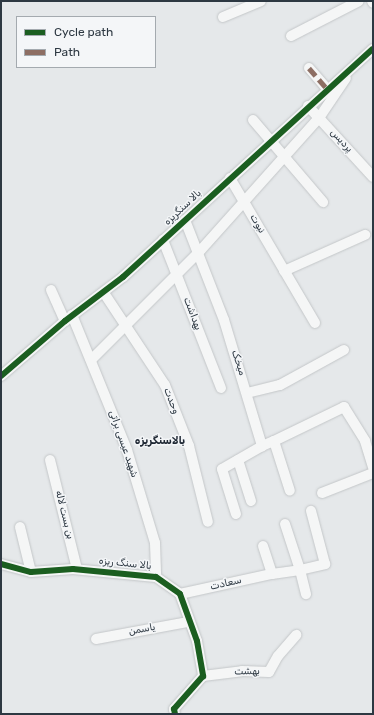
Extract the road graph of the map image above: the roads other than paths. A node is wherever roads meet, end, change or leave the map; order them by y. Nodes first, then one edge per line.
1 (260, 1) edge
2 (359, 1) edge
3 (223, 18) dead end
4 (291, 36) dead end
5 (373, 49) edge
6 (353, 67) junction
7 (309, 68) dead end
8 (327, 89) junction
9 (308, 106) junction
10 (319, 118) junction
11 (253, 120) dead end
12 (270, 140) junction
13 (283, 156) junction
14 (373, 177) edge
15 (230, 178) junction
16 (243, 201) junction
17 (323, 202) dead end
18 (185, 220) junction
19 (365, 235) dead end
20 (163, 240) junction
21 (199, 252) junction
22 (284, 271) junction
23 (177, 274) junction
24 (51, 290) dead end
25 (104, 293) junction
26 (69, 318) junction
27 (314, 323) dead end
28 (125, 326) junction
29 (344, 350) dead end
30 (92, 359) junction
31 (1, 376) edge
32 (222, 388) dead end
33 (247, 393) junction
34 (274, 441) junction
35 (262, 446) junction
36 (50, 460) dead end
37 (238, 460) junction
38 (373, 468) edge
39 (373, 473) edge
40 (290, 491) dead end
41 (322, 492) dead end
42 (251, 501) dead end
43 (311, 511) dead end
44 (236, 514) dead end
45 (208, 522) dead end
46 (285, 524) dead end
47 (20, 527) dead end
48 (263, 546) dead end
49 (1, 564) edge
50 (78, 569) junction
51 (300, 570) junction
52 (31, 572) junction
53 (272, 574) junction
54 (156, 577) junction
55 (180, 594) junction
56 (306, 594) dead end
57 (188, 622) junction
58 (296, 635) dead end
59 (96, 639) dead end
60 (203, 676) junction
61 (175, 714) edge

1 - 3 street
2 - 4 street
5 - 6 street, بالا سنگریزه
6 - 8 street, بالا سنگریزه
6 - 10 street
7 - 8 street
8 - 9 street, بالا سنگریزه
9 - 10 street, پردیس
9 - 12 street, بالا سنگریزه
10 - 13 street
10 - 14 street, پردیس
11 - 12 street
12 - 13 street
12 - 15 street, بالا سنگریزه
13 - 16 street
13 - 17 street
15 - 16 street, نبوت
15 - 18 street, بالا سنگریزه
16 - 21 street
16 - 22 street, نبوت
18 - 20 street, بالا سنگریزه
18 - 21 street, میخک
19 - 22 street
20 - 23 street, بهداشت
20 - 25 street, بالا سنگریزه
21 - 23 street
21 - 33 street, میخک
22 - 27 street, نبوت
23 - 28 street
23 - 32 street, بهداشت
24 - 26 street, شهید عیسی براتی
25 - 26 street, بالا سنگریزه
25 - 28 street, وحدت
26 - 30 street, شهید عیسی براتی
26 - 31 street, بالا سنگریزه
28 - 30 street
28 - 45 street, وحدت
29 - 33 street
30 - 54 street, شهید عیسی براتی
33 - 35 street, میخک
34 - 35 street
34 - 38 street
34 - 40 street
35 - 37 street
36 - 50 street, بن بست لاله
37 - 42 street
37 - 44 street
39 - 41 street
43 - 51 street, سعادت
46 - 51 street
47 - 52 street
48 - 53 street
49 - 52 street, بالا سنگ ریزه
50 - 52 street, بالا سنگ ریزه
50 - 54 street, بالا سنگ ریزه
51 - 53 street, سعادت
51 - 56 street
53 - 55 street, سعادت
54 - 55 street, بالا سنگ ریزه
55 - 57 street
57 - 59 street, یاسمن
57 - 60 street
58 - 60 street, بهشت
60 - 61 street

